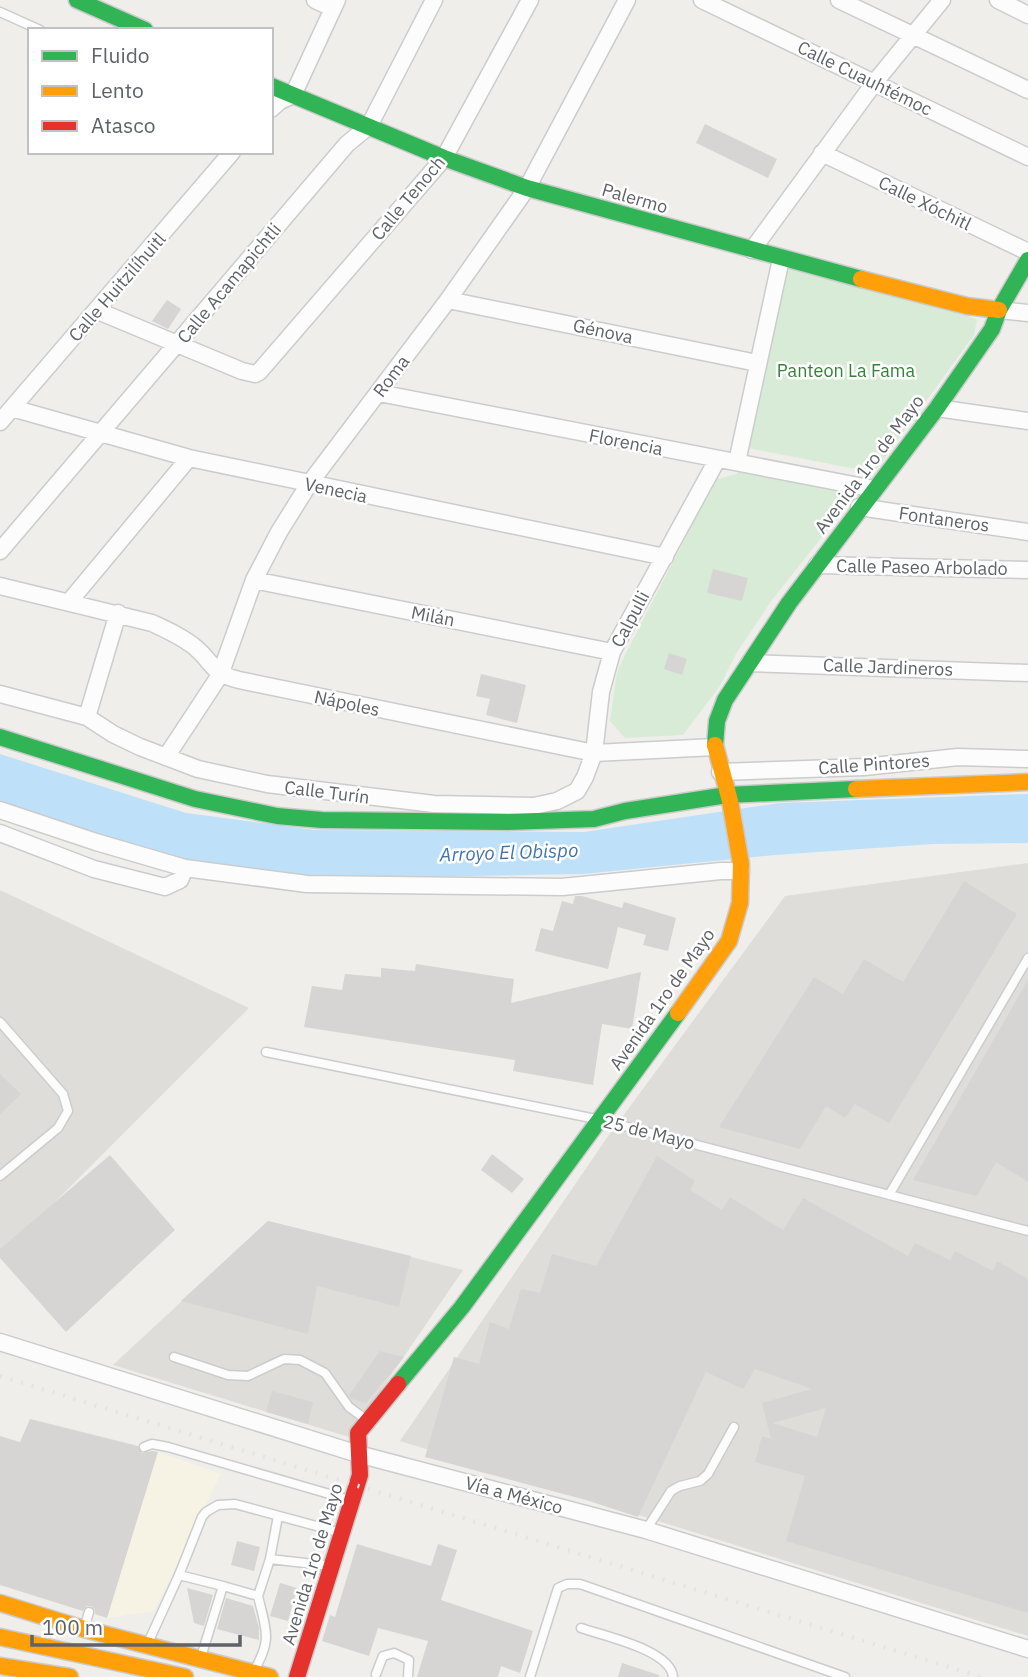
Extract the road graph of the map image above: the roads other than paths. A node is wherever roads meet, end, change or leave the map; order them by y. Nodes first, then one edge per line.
1 (77, 0) edge
2 (315, 0) edge
3 (434, 0) edge
4 (530, 0) edge
5 (627, 0) edge
6 (702, 0) edge
7 (839, 0) edge
8 (942, 0) edge
9 (998, 0) edge
10 (335, 4) edge
11 (0, 12) edge
12 (1028, 15) edge
13 (36, 28) edge
14 (140, 28) edge
15 (913, 36) junction
16 (875, 82) junction
17 (273, 87) edge
18 (1028, 90) edge
19 (293, 95) junction
20 (273, 107) edge
21 (369, 127) junction
22 (822, 153) junction
23 (230, 154) edge
24 (444, 158) junction
25 (1028, 158) edge
26 (527, 188) junction
27 (752, 250) junction
28 (1028, 252) edge
29 (781, 259) junction
30 (1028, 260) edge
31 (448, 300) junction
32 (999, 310) junction
33 (98, 311) junction
34 (1028, 313) edge
35 (178, 345) junction
36 (757, 363) junction
37 (379, 393) junction
38 (12, 408) junction
39 (937, 408) junction
40 (1028, 421) edge
41 (0, 422) edge
42 (99, 432) junction
43 (190, 458) junction
44 (717, 460) junction
45 (737, 462) junction
46 (309, 484) junction
47 (874, 489) junction
48 (859, 507) junction
49 (1028, 532) edge
50 (0, 551) edge
51 (665, 557) junction
52 (817, 565) junction
53 (1028, 570) edge
54 (254, 580) junction
55 (0, 586) edge
56 (69, 602) junction
57 (118, 613) junction
58 (612, 652) junction
59 (749, 663) junction
60 (1028, 673) edge
61 (220, 675) junction
62 (0, 694) edge
63 (87, 717) junction
64 (0, 737) edge
65 (715, 747) junction
66 (594, 753) junction
67 (166, 757) junction
68 (1028, 759) edge
69 (720, 772) junction
70 (1028, 782) edge
71 (578, 791) joint
72 (728, 798) junction
73 (0, 810) edge
74 (0, 833) edge
75 (185, 868) junction
76 (741, 868) junction
77 (1028, 958) edge
78 (0, 1022) edge
79 (266, 1052) dead end
80 (601, 1120) junction
81 (0, 1176) edge
82 (889, 1195) junction
83 (1028, 1231) edge
84 (0, 1342) edge
85 (174, 1357) dead end
86 (368, 1421) junction
87 (734, 1427) dead end
88 (144, 1447) dead end
89 (358, 1454) junction
90 (352, 1500) junction
91 (278, 1516) junction
92 (646, 1530) junction
93 (342, 1533) junction
94 (270, 1559) junction
95 (331, 1566) junction
96 (179, 1575) junction
97 (223, 1586) junction
98 (258, 1596) junction
99 (0, 1603) edge
100 (0, 1612) edge
101 (89, 1612) dead end
102 (31, 1613) junction
103 (51, 1619) junction
104 (0, 1627) edge
105 (581, 1628) dead end
106 (84, 1629) junction
107 (0, 1637) edge
108 (147, 1645) junction
109 (1028, 1648) edge
110 (201, 1658) junction
111 (0, 1666) edge
112 (253, 1672) junction
113 (376, 1674) dead end
114 (71, 1677) edge
115 (184, 1677) edge
116 (270, 1677) edge
117 (297, 1677) edge
118 (408, 1677) edge
119 (530, 1677) edge
120 (673, 1677) edge
121 (845, 1677) edge

1 - 14 street
2 - 10 street
3 - 21 street, Calle Acamapichtli
4 - 24 street, Calle Tenoch
5 - 26 street, Roma
6 - 16 street, Calle Cuauhtémoc
7 - 15 street
8 - 15 street
9 - 12 street
10 - 19 street
11 - 13 lane
15 - 16 street
15 - 18 street
16 - 22 street
16 - 25 street, Calle Cuauhtémoc
17 - 19 street, Palermo
19 - 20 street
19 - 21 street, Palermo
21 - 24 street, Palermo
21 - 35 street, Calle Acamapichtli
22 - 27 street
22 - 28 street, Calle Xóchitl
23 - 33 street, Calle Huitzilíhuitl
24 - 26 street, Palermo
24 - 35 street, Calle Tenoch
26 - 27 street, Palermo
26 - 31 street, Roma
27 - 29 street, Palermo
29 - 32 street, Palermo
29 - 36 street
30 - 32 street, Avenida 1ro de Mayo
31 - 36 street, Génova
31 - 37 street, Roma
32 - 34 street
32 - 39 street, Avenida 1ro de Mayo
33 - 35 street
33 - 38 street, Calle Huitzilíhuitl
35 - 42 street, Calle Acamapichtli
36 - 45 street
37 - 44 street, Florencia
37 - 46 street, Roma
38 - 41 street, Calle Huitzilíhuitl
38 - 42 street, Venecia
39 - 40 street
39 - 47 street, Avenida 1ro de Mayo
42 - 43 street, Venecia
42 - 50 street, Calle Acamapichtli
43 - 46 street, Venecia
43 - 56 street
44 - 45 street, Florencia
44 - 51 street, Calpulli
45 - 47 street, Florencia
46 - 51 street, Venecia
46 - 54 street, Roma
47 - 48 street, Avenida 1ro de Mayo
48 - 49 street, Fontaneros
48 - 52 street, Avenida 1ro de Mayo
51 - 58 street, Calpulli
52 - 53 street, Calle Paseo Arbolado
52 - 59 street, Avenida 1ro de Mayo
54 - 58 street, Milán
54 - 61 street, Roma
55 - 56 street
56 - 57 street
57 - 61 street
57 - 63 street
58 - 66 street, Calpulli
59 - 60 street, Calle Jardineros
59 - 65 street, Avenida 1ro de Mayo
61 - 66 street, Nápoles
61 - 67 street, Roma
62 - 63 street, Calle Turín
63 - 67 street, Calle Turín
64 - 72 street
65 - 66 street, Nápoles
65 - 69 street, Avenida 1ro de Mayo
66 - 71 street, Calpulli
67 - 71 street, Calle Turín
68 - 69 street, Calle Pintores
69 - 72 street, Avenida 1ro de Mayo
70 - 72 street
72 - 76 street, Avenida 1ro de Mayo
73 - 75 street
74 - 75 street
75 - 76 street
76 - 80 street, Avenida 1ro de Mayo
77 - 82 lane
78 - 81 lane
79 - 80 lane, 25 de Mayo
80 - 82 lane, 25 de Mayo
80 - 86 street, Avenida 1ro de Mayo
82 - 83 lane, 25 de Mayo
84 - 89 street, Vía a México
85 - 86 lane
86 - 89 street, Avenida 1ro de Mayo
87 - 92 lane
88 - 90 lane
89 - 90 street, Avenida 1ro de Mayo
89 - 92 street, Vía a México
90 - 93 street, Avenida 1ro de Mayo
91 - 93 lane
91 - 94 lane
91 - 96 lane
92 - 109 street, Vía a México
93 - 95 street, Avenida 1ro de Mayo
94 - 95 lane
94 - 98 lane
95 - 117 street, Avenida 1ro de Mayo
96 - 97 lane
96 - 108 lane
97 - 98 lane
97 - 110 lane
98 - 112 lane
99 - 102 street
100 - 102 street
101 - 106 lane
102 - 103 street
103 - 104 street
103 - 106 street
105 - 120 lane
106 - 108 street
107 - 115 street
108 - 110 street
110 - 112 street
111 - 114 street
112 - 116 street
113 - 118 lane
119 - 121 lane

